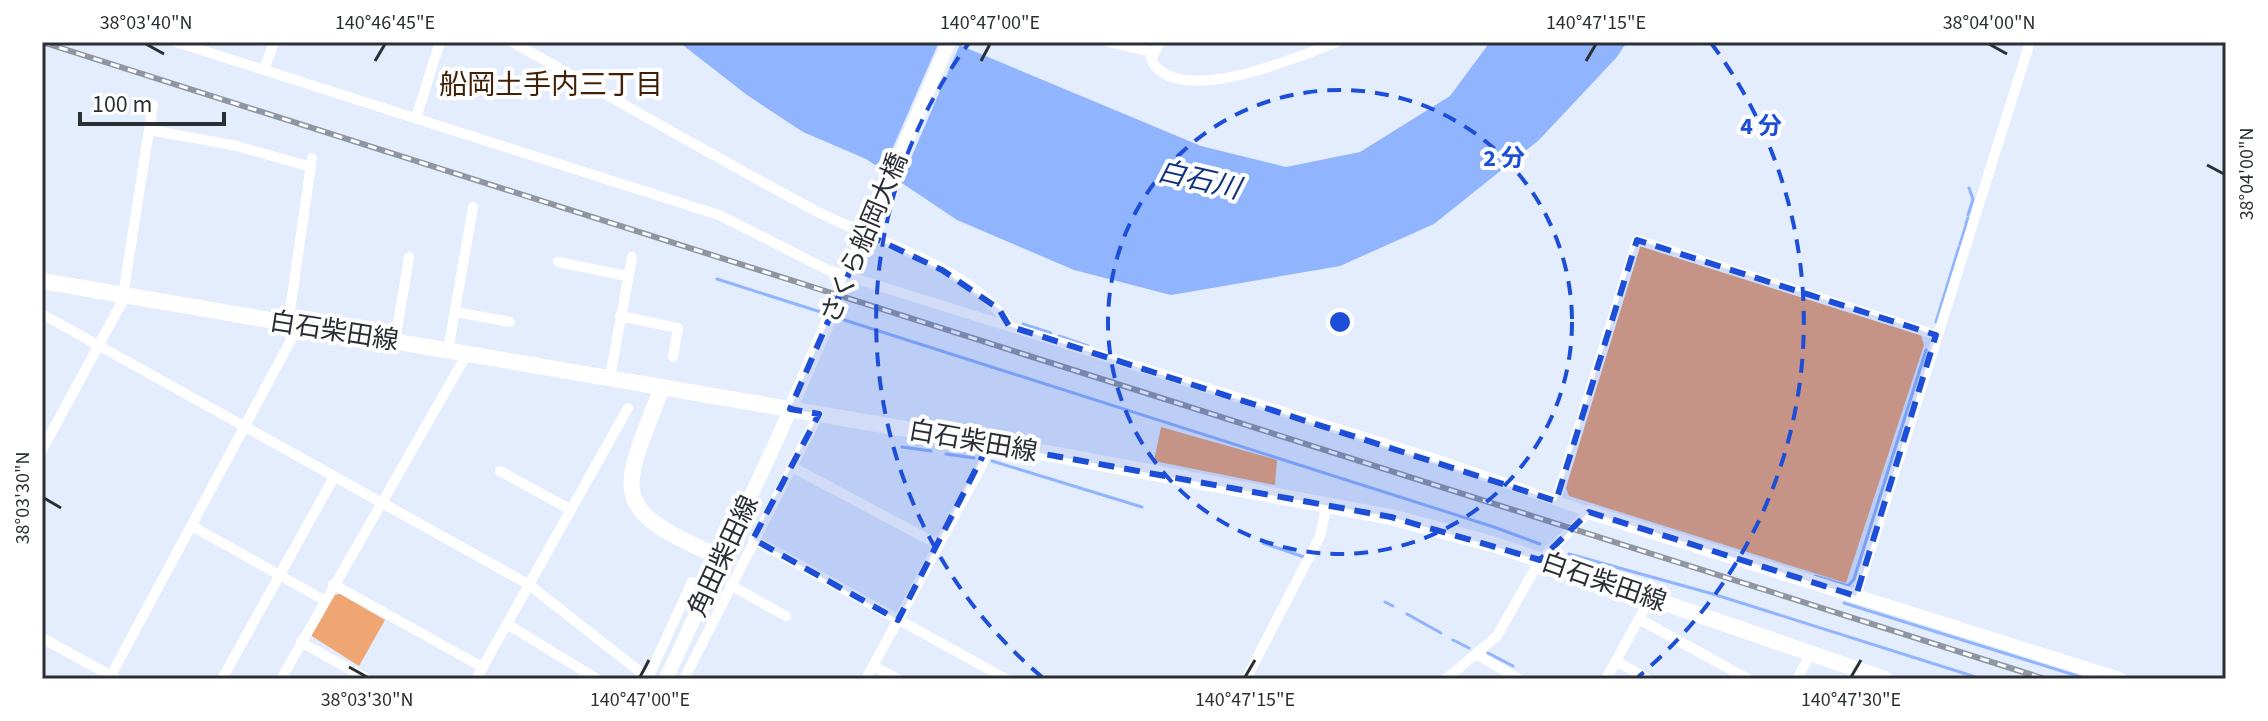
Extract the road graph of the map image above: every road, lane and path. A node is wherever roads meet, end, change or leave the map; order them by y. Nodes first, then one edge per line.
1 (176, 42) edge
2 (274, 42) edge
3 (440, 42) edge
4 (512, 42) edge
5 (949, 42) edge
6 (1109, 42) edge
7 (1160, 42) edge
8 (1337, 42) edge
9 (2030, 42) edge
10 (1153, 52) junction
11 (264, 69) junction
12 (153, 105) dead end
13 (416, 118) junction
14 (150, 130) junction
15 (473, 207) dead end
16 (409, 257) dead end
17 (632, 257) dead end
18 (558, 262) dead end
19 (627, 276) junction
20 (42, 281) edge
21 (123, 296) junction
22 (456, 312) junction
23 (42, 314) edge
24 (620, 316) junction
25 (510, 322) dead end
26 (294, 325) junction
27 (1009, 326) junction
28 (1936, 335) junction
29 (395, 341) junction
30 (99, 345) junction
31 (448, 351) junction
32 (467, 354) junction
33 (673, 357) dead end
34 (610, 377) junction
35 (662, 388) junction
36 (628, 408) dead end
37 (819, 414) junction
38 (247, 428) junction
39 (780, 433) joint
40 (989, 444) junction
41 (42, 450) edge
42 (792, 467) junction
43 (500, 471) dead end
44 (334, 477) junction
45 (1556, 501) junction
46 (382, 503) junction
47 (1327, 504) junction
48 (571, 510) junction
49 (1589, 512) junction
50 (192, 526) junction
51 (753, 539) junction
52 (939, 545) junction
53 (723, 559) junction
54 (1540, 560) junction
55 (279, 574) junction
56 (692, 582) dead end
57 (333, 584) junction
58 (528, 584) junction
59 (730, 585) junction
60 (1856, 596) junction
61 (1651, 597) junction
62 (324, 600) junction
63 (786, 616) dead end
64 (1639, 619) junction
65 (898, 620) junction
66 (507, 624) junction
67 (42, 638) edge
68 (301, 642) junction
69 (1811, 653) junction
70 (1476, 654) junction
71 (1616, 661) junction
72 (873, 666) junction
73 (480, 675) edge
74 (112, 678) edge
75 (222, 679) edge
76 (281, 679) edge
77 (367, 679) edge
78 (597, 679) edge
79 (666, 679) edge
80 (684, 679) edge
81 (866, 679) edge
82 (898, 679) edge
83 (1006, 679) edge
84 (1246, 679) edge
85 (1446, 679) edge
86 (1519, 679) edge
87 (1606, 679) edge
88 (1648, 679) edge
89 (1748, 679) edge
90 (1797, 679) edge
91 (1885, 679) edge
92 (2119, 679) edge

1 - 11 street
2 - 11 street
3 - 13 street
4 - 27 street
5 - 39 main road, さくら船岡大橋
6 - 10 street
7 - 10 street
8 - 10 street
9 - 28 street
11 - 13 street
12 - 14 street
13 - 27 street
14 - 21 street
14 - 26 street
15 - 22 street
16 - 29 street
17 - 19 street
18 - 19 street
19 - 24 street
20 - 21 main road, 白石柴田線
21 - 26 main road, 白石柴田線
21 - 30 street
22 - 25 street
22 - 31 street
23 - 30 street
24 - 33 street
24 - 34 street
26 - 29 main road, 白石柴田線
26 - 38 street
27 - 45 street
28 - 45 street
28 - 60 street
29 - 31 main road, 白石柴田線
30 - 38 street
30 - 41 street
31 - 32 main road, 白石柴田線
32 - 34 main road, 白石柴田線
32 - 46 street
34 - 35 main road, 白石柴田線
35 - 37 main road, 白石柴田線
35 - 53 main road
36 - 48 street
37 - 40 main road, 白石柴田線
37 - 42 street
38 - 44 street
38 - 50 street
39 - 53 main road, 角田柴田線
40 - 47 main road, 白石柴田線
40 - 52 street
42 - 51 street
42 - 52 street
43 - 48 street
44 - 46 street
44 - 55 street
45 - 49 street
46 - 57 street
46 - 58 street
47 - 54 main road, 白石柴田線
47 - 84 street
48 - 58 street
49 - 54 street
49 - 60 main road
50 - 55 street
50 - 74 street
51 - 59 street
51 - 65 street
52 - 65 street
53 - 79 main road, 角田柴田線
54 - 61 main road, 白石柴田線
54 - 70 street
55 - 62 street
55 - 75 street
56 - 58 street
57 - 62 street
57 - 73 street
58 - 66 street
59 - 63 street
59 - 80 street
60 - 92 main road
61 - 64 street
61 - 69 main road, 白石柴田線
62 - 68 street
64 - 71 street
64 - 89 street
65 - 72 street
65 - 83 street
66 - 73 street
66 - 78 street
67 - 74 street
68 - 76 street
68 - 77 street
69 - 90 street
69 - 91 main road, 白石柴田線
70 - 85 street
70 - 86 street
71 - 87 street
71 - 88 street
72 - 81 street
72 - 82 street

